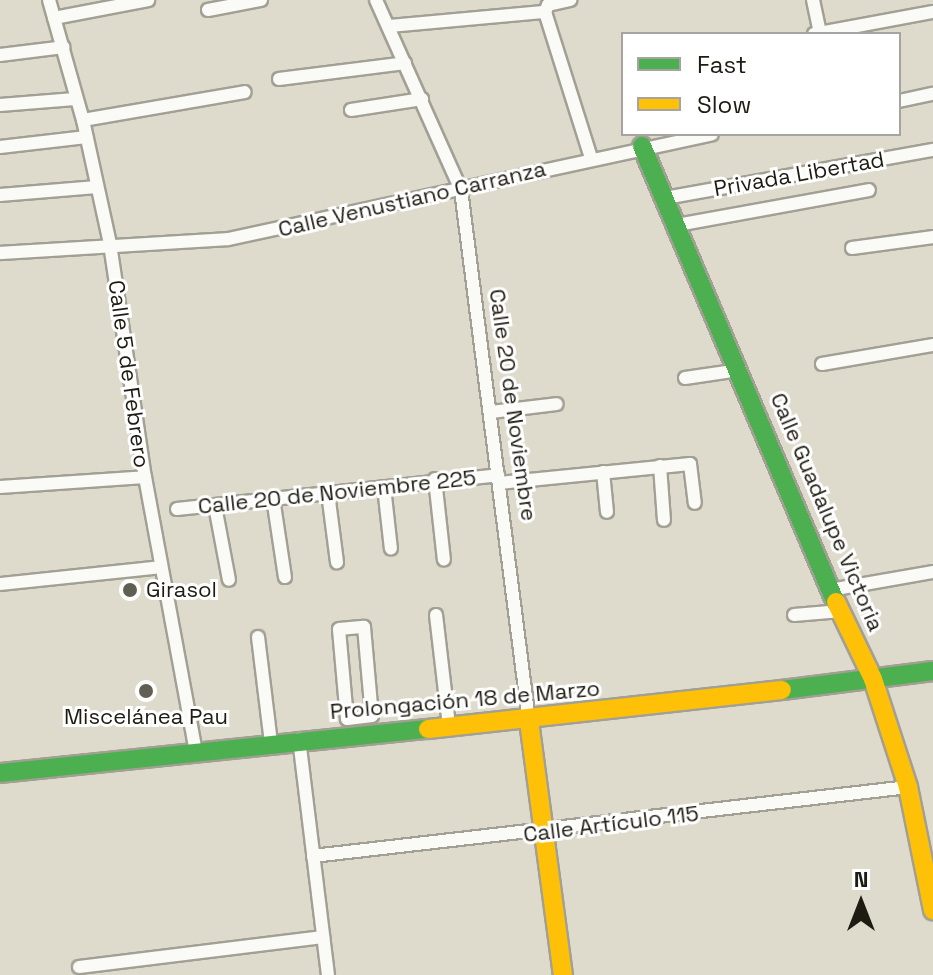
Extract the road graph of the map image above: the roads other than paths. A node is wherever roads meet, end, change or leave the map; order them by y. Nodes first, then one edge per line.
1 (49, 0) edge
2 (148, 0) edge
3 (261, 0) edge
4 (376, 0) edge
5 (570, 0) edge
6 (813, 0) edge
7 (208, 10) dead end
8 (545, 12) junction
9 (933, 12) edge
10 (54, 18) junction
11 (390, 26) junction
12 (818, 32) edge
13 (828, 32) edge
14 (64, 47) junction
15 (0, 55) edge
16 (405, 63) junction
17 (279, 79) dead end
18 (245, 92) dead end
19 (933, 94) edge
20 (75, 99) junction
21 (422, 99) junction
22 (901, 101) edge
23 (0, 105) edge
24 (351, 110) dead end
25 (83, 120) junction
26 (700, 136) edge
27 (86, 137) junction
28 (642, 146) junction
29 (0, 147) edge
30 (933, 150) edge
31 (591, 158) junction
32 (97, 187) junction
33 (461, 190) junction
34 (869, 190) dead end
35 (0, 195) edge
36 (665, 198) junction
37 (677, 225) junction
38 (933, 237) edge
39 (110, 244) junction
40 (852, 248) dead end
41 (0, 253) edge
42 (933, 345) edge
43 (822, 364) dead end
44 (740, 370) junction
45 (685, 378) dead end
46 (557, 404) dead end
47 (491, 412) junction
48 (660, 466) junction
49 (603, 472) junction
50 (145, 477) junction
51 (435, 479) junction
52 (498, 479) junction
53 (0, 487) edge
54 (384, 487) junction
55 (328, 493) junction
56 (273, 498) junction
57 (695, 503) dead end
58 (215, 506) junction
59 (177, 509) dead end
60 (607, 512) dead end
61 (664, 520) dead end
62 (391, 549) dead end
63 (444, 560) dead end
64 (337, 562) dead end
65 (161, 567) junction
66 (933, 572) edge
67 (285, 577) dead end
68 (229, 580) dead end
69 (0, 584) edge
70 (830, 590) junction
71 (841, 611) junction
72 (436, 615) dead end
73 (794, 615) dead end
74 (258, 637) dead end
75 (933, 671) edge
76 (873, 679) junction
77 (529, 721) junction
78 (449, 726) junction
79 (356, 727) junction
80 (299, 739) junction
81 (271, 743) junction
82 (196, 751) junction
83 (0, 773) edge
84 (908, 787) junction
85 (547, 832) junction
86 (313, 856) junction
87 (932, 901) edge
88 (323, 937) junction
89 (79, 967) dead end
90 (328, 975) edge
91 (563, 975) edge

1 - 10 street, Calle 5 de Febrero
2 - 10 street
3 - 7 street
4 - 11 street, Calle 20 de Noviembre
5 - 8 street
6 - 12 street
8 - 11 street
8 - 31 street
9 - 13 street
10 - 14 street, Calle 5 de Febrero
11 - 16 street, Calle 20 de Noviembre
14 - 15 street
14 - 20 street, Calle 5 de Febrero
16 - 17 street
16 - 21 street, Calle 20 de Noviembre
18 - 25 street
19 - 22 street
20 - 23 street
20 - 25 street, Calle 5 de Febrero
21 - 24 street
21 - 33 street, Calle 20 de Noviembre
25 - 27 street, Calle 5 de Febrero
26 - 28 street, Calle Venustiano Carranza
27 - 29 street
27 - 32 street, Calle 5 de Febrero
28 - 31 street, Calle Venustiano Carranza
28 - 36 street, Calle Guadalupe Victoria
30 - 36 street, Privada Libertad
31 - 33 street, Calle Venustiano Carranza
32 - 35 street
32 - 39 street, Calle 5 de Febrero
33 - 39 street, Calle Venustiano Carranza
33 - 47 street, Calle 20 de Noviembre
34 - 37 street
36 - 37 street, Calle Guadalupe Victoria
37 - 44 street, Calle Guadalupe Victoria
38 - 40 street
39 - 41 street, Calle Venustiano Carranza
39 - 50 street, Calle 5 de Febrero
42 - 43 street
44 - 45 street
44 - 70 street, Calle Guadalupe Victoria
46 - 47 street
47 - 52 street, Calle 20 de Noviembre
48 - 49 street, Calle 20 de Noviembre 225
48 - 57 street
48 - 61 street
49 - 52 street, Calle 20 de Noviembre 225
49 - 60 street
50 - 53 street
50 - 65 street, Calle 5 de Febrero
51 - 52 street, Calle 20 de Noviembre 225
51 - 54 street, Calle 20 de Noviembre 225
51 - 63 street
52 - 77 street, Calle 20 de Noviembre
54 - 55 street, Calle 20 de Noviembre 225
54 - 62 street
55 - 56 street, Calle 20 de Noviembre 225
55 - 64 street
56 - 58 street, Calle 20 de Noviembre 225
56 - 67 street
58 - 59 street, Calle 20 de Noviembre 225
58 - 68 street
65 - 69 street
65 - 82 street, Calle 5 de Febrero
66 - 70 street
70 - 71 street, Calle Guadalupe Victoria
71 - 73 street
71 - 76 street, Calle Guadalupe Victoria
72 - 78 street
74 - 81 street
75 - 76 street, Prolongación 18 de Marzo
76 - 77 street, Prolongación 18 de Marzo
76 - 84 street, Calle Guadalupe Victoria
77 - 78 street, Prolongación 18 de Marzo
77 - 85 street, Calle 20 de Noviembre
78 - 79 street, Prolongación 18 de Marzo
79 - 79 street
79 - 80 street, Prolongación 18 de Marzo
80 - 81 street, Prolongación 18 de Marzo
80 - 86 street
81 - 82 street, Prolongación 18 de Marzo
82 - 83 street, Prolongación 18 de Marzo
84 - 85 street, Calle Artículo 115
84 - 87 street, Calle Guadalupe Victoria
85 - 86 street, Calle Artículo 115
85 - 91 street, Calle 20 de Noviembre
86 - 88 street
88 - 89 street
88 - 90 street

